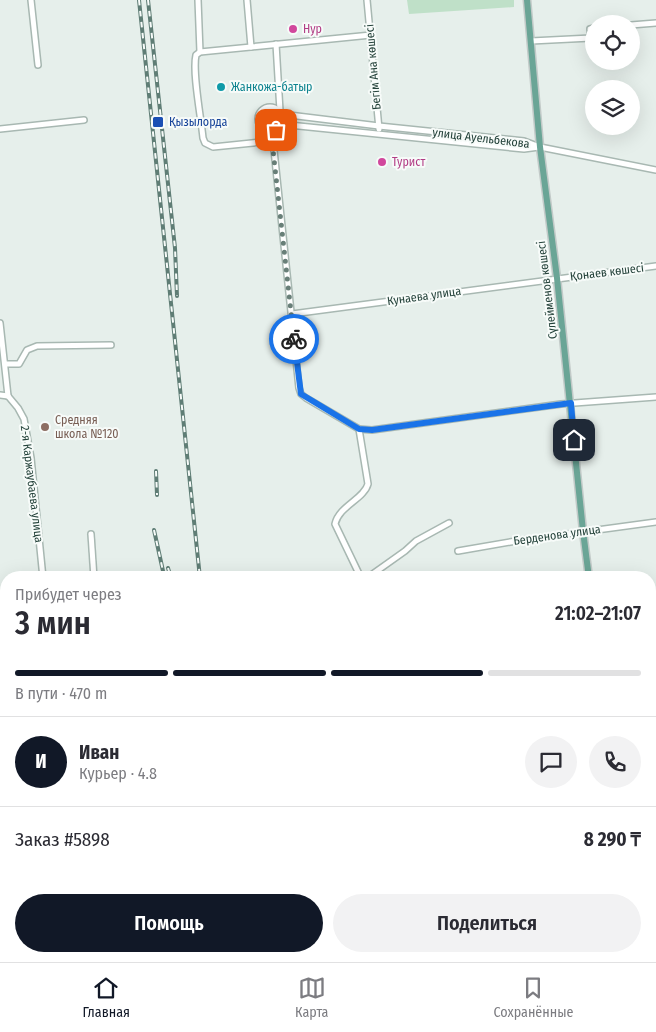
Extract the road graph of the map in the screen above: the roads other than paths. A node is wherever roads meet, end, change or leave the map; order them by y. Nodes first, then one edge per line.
1 (31, 0) edge
2 (198, 0) edge
3 (247, 0) edge
4 (367, 0) edge
5 (527, 0) edge
6 (656, 23) edge
7 (640, 24) edge
8 (371, 35) junction
9 (585, 38) edge
10 (531, 41) junction
11 (276, 44) junction
12 (251, 47) junction
13 (200, 52) junction
14 (38, 65) dead end
15 (280, 112) junction
16 (84, 120) dead end
17 (280, 126) junction
18 (379, 126) junction
19 (0, 129) edge
20 (272, 131) junction
21 (379, 134) junction
22 (272, 141) junction
23 (540, 147) junction
24 (656, 170) edge
25 (655, 266) edge
26 (557, 278) junction
27 (292, 314) junction
28 (0, 323) edge
29 (111, 345) dead end
30 (5, 364) junction
31 (0, 395) edge
32 (8, 396) junction
33 (656, 398) edge
34 (571, 403) junction
35 (359, 429) junction
36 (656, 522) edge
37 (449, 523) dead end
38 (583, 531) junction
39 (91, 534) dead end
40 (458, 551) dead end
41 (42, 571) edge
42 (94, 571) edge
43 (358, 571) edge
44 (377, 571) edge
45 (588, 571) edge

1 - 14 street
2 - 13 street
3 - 12 street
4 - 8 street, Бегім Ана көшесі
5 - 10 main road, Сүлейменов көшесі
6 - 7 street
8 - 11 street
8 - 18 street, Бегім Ана көшесі
9 - 10 street
10 - 23 main road, Сүлейменов көшесі
11 - 12 street
11 - 15 street
12 - 13 street
13 - 22 street
15 - 17 street
15 - 18 street, улица Ауельбекова
15 - 20 street
16 - 19 street
17 - 20 street
17 - 21 street, улица Ауельбекова
18 - 21 street, Бегім Ана көшесі
18 - 23 street, улица Ауельбекова
20 - 22 street
21 - 23 street, улица Ауельбекова
22 - 27 street
23 - 24 street
23 - 26 main road, Сүлейменов көшесі
25 - 26 street, Қонаев көшесі
26 - 27 street, Кунаева улица
26 - 34 main road, Сүлейменов көшесі
27 - 35 street
28 - 30 street
29 - 30 street
30 - 32 street
31 - 32 street
32 - 41 street, 2-я Каржаубаева улица
33 - 34 street
34 - 35 street
34 - 38 main road, Сүлейменов көшесі
35 - 43 street
36 - 38 street, Берденова улица
37 - 44 street
38 - 40 street, Берденова улица
38 - 45 main road, Сүлейменов көшесі
39 - 42 street

